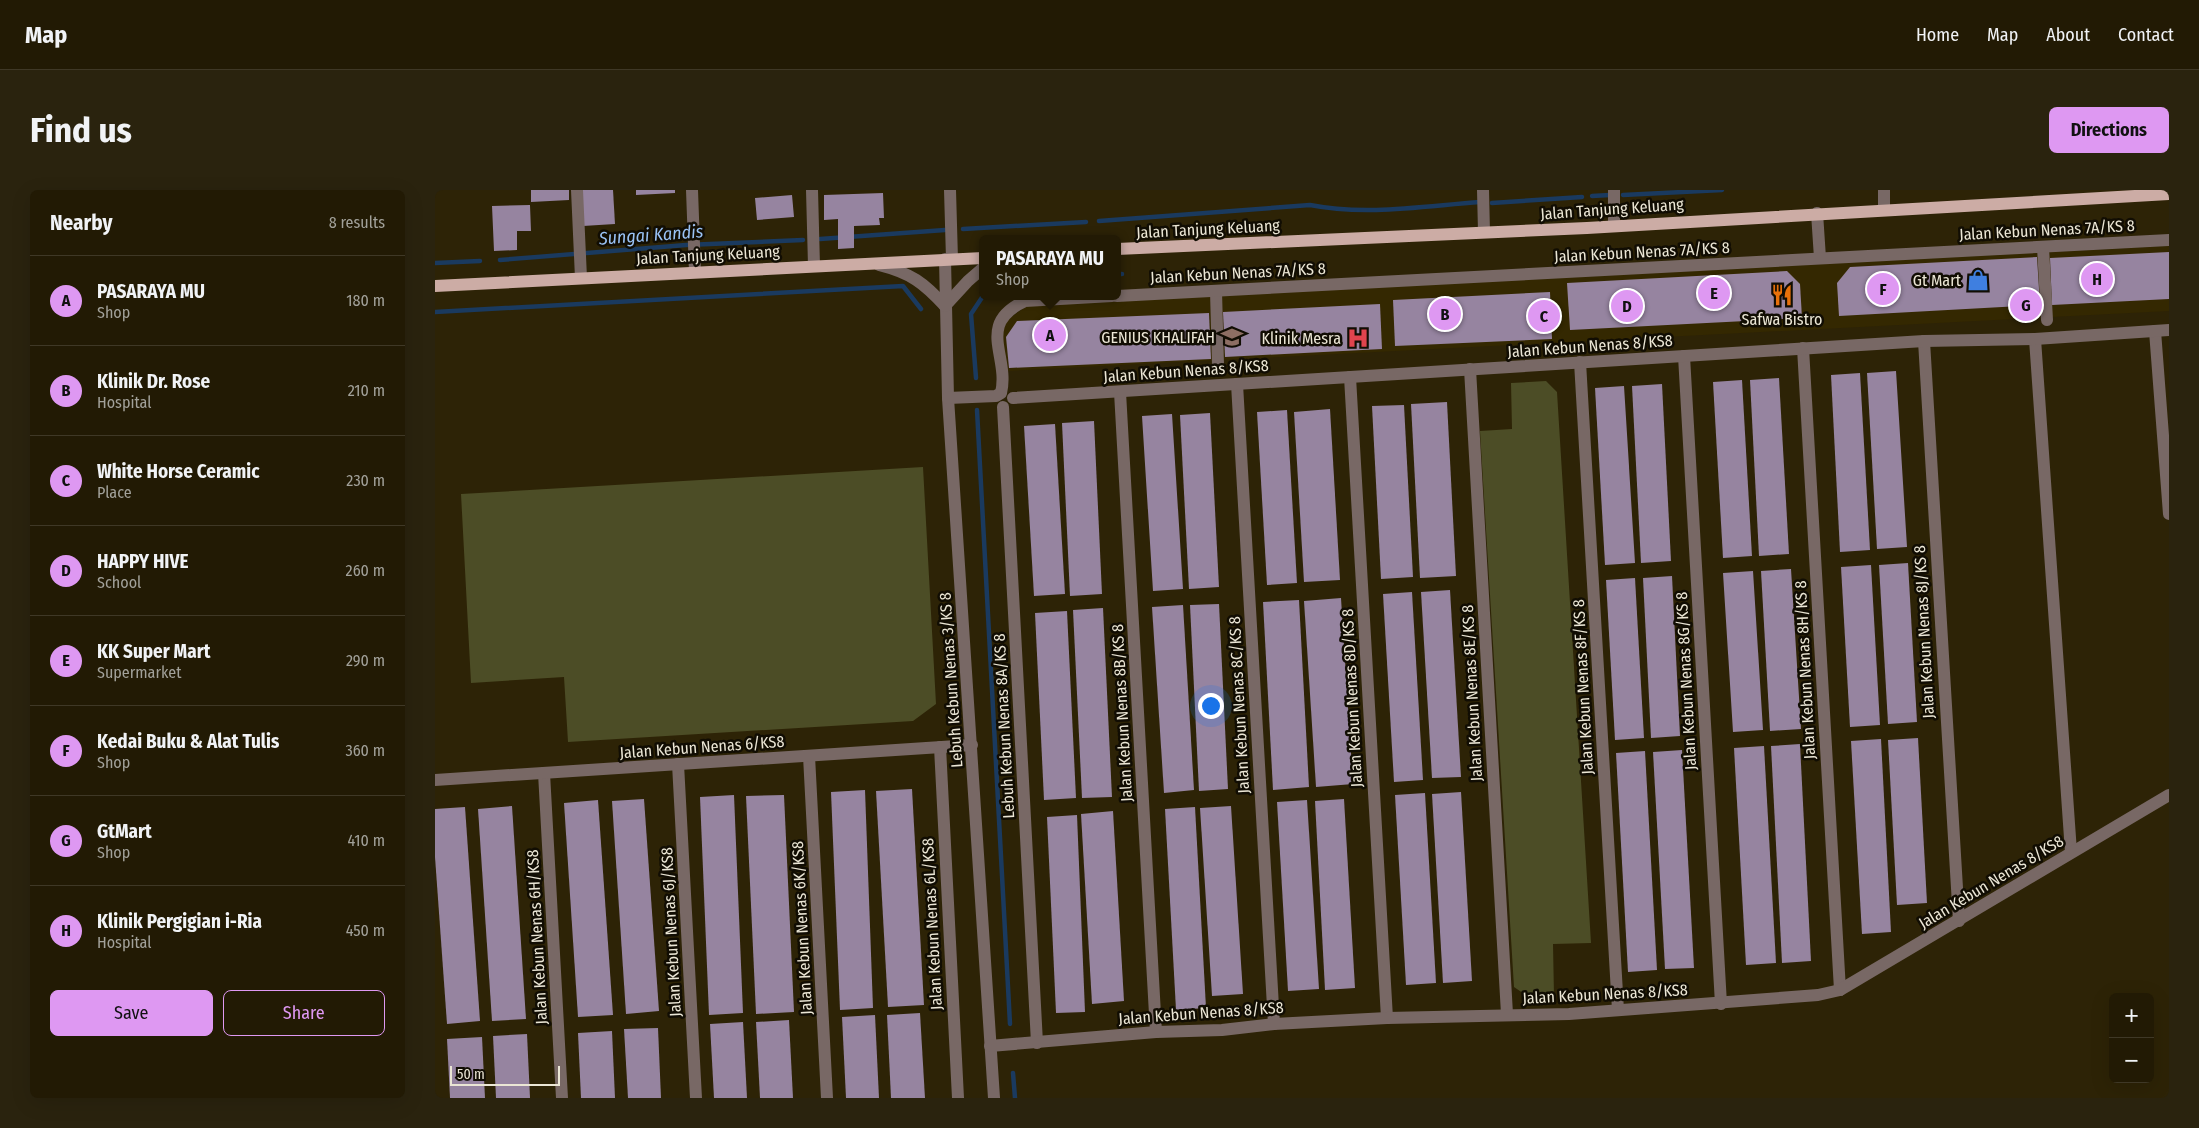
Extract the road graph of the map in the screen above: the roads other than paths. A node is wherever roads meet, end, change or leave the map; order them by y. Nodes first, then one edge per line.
1 (577, 190) edge
2 (692, 190) edge
3 (812, 190) edge
4 (950, 190) edge
5 (1483, 190) edge
6 (1614, 190) edge
7 (1884, 190) edge
8 (2169, 194) edge
9 (1884, 209) junction
10 (1817, 213) junction
11 (1614, 225) junction
12 (1484, 232) junction
13 (2169, 240) edge
14 (2043, 247) junction
15 (1121, 249) edge
16 (979, 258) edge
17 (1820, 258) junction
18 (948, 259) junction
19 (873, 263) junction
20 (815, 266) junction
21 (979, 271) edge
22 (695, 272) junction
23 (581, 275) junction
24 (435, 286) edge
25 (1216, 291) junction
26 (1121, 296) edge
27 (1042, 300) edge
28 (945, 306) junction
29 (2047, 320) dead end
30 (2169, 330) edge
31 (2155, 331) junction
32 (2035, 339) junction
33 (1924, 341) junction
34 (1803, 348) junction
35 (1684, 356) junction
36 (1580, 362) junction
37 (1218, 365) dead end
38 (1470, 369) junction
39 (1350, 377) junction
40 (1237, 384) junction
41 (1120, 392) junction
42 (948, 398) junction
43 (1013, 398) dead end
44 (999, 402) junction
45 (2169, 514) edge
46 (972, 745) junction
47 (940, 747) junction
48 (809, 756) junction
49 (678, 764) junction
50 (543, 773) junction
51 (435, 780) edge
52 (2169, 795) edge
53 (2071, 852) junction
54 (1959, 921) junction
55 (1839, 990) junction
56 (1721, 1004) junction
57 (1618, 1010) junction
58 (1507, 1014) junction
59 (1387, 1018) junction
60 (1274, 1024) junction
61 (1157, 1032) junction
62 (1037, 1043) junction
63 (990, 1046) junction
64 (563, 1098) edge
65 (696, 1098) edge
66 (827, 1098) edge
67 (958, 1098) edge
68 (994, 1098) edge

1 - 23 street
2 - 22 street
3 - 20 street
4 - 18 street, Lebuh Kebun Nenas 3/KS 8
5 - 12 street
6 - 11 street
7 - 9 street
8 - 9 main road, Jalan Tanjung Keluang
9 - 10 main road, Jalan Tanjung Keluang
10 - 11 main road, Jalan Tanjung Keluang
10 - 17 street
11 - 12 main road, Jalan Tanjung Keluang
12 - 15 main road, Jalan Tanjung Keluang
13 - 14 street, Jalan Kebun Nenas 7A/KS 8
14 - 17 street, Jalan Kebun Nenas 7A/KS 8
14 - 29 street
16 - 18 main road, Jalan Tanjung Keluang
17 - 25 street, Jalan Kebun Nenas 7A/KS 8
18 - 19 main road, Jalan Tanjung Keluang
18 - 28 street, Lebuh Kebun Nenas 3/KS 8
19 - 20 main road, Jalan Tanjung Keluang
19 - 28 street
20 - 22 main road, Jalan Tanjung Keluang
21 - 28 street
22 - 23 main road, Jalan Tanjung Keluang
23 - 24 main road, Jalan Tanjung Keluang
25 - 26 street, Jalan Kebun Nenas 7A/KS 8
25 - 37 street
27 - 44 street
28 - 42 street, Lebuh Kebun Nenas 3/KS 8
30 - 31 street, Jalan Kebun Nenas 8/KS8
31 - 32 street, Jalan Kebun Nenas 8/KS8
31 - 45 street
32 - 33 street, Jalan Kebun Nenas 8/KS8
32 - 53 street
33 - 34 street, Jalan Kebun Nenas 8/KS8
33 - 54 street, Jalan Kebun Nenas 8J/KS 8
34 - 35 street, Jalan Kebun Nenas 8/KS8
34 - 55 street, Jalan Kebun Nenas 8H/KS 8
35 - 36 street, Jalan Kebun Nenas 8/KS8
35 - 56 street, Jalan Kebun Nenas 8G/KS 8
36 - 38 street, Jalan Kebun Nenas 8/KS8
36 - 57 street, Jalan Kebun Nenas 8F/KS 8
38 - 39 street, Jalan Kebun Nenas 8/KS8
38 - 58 street, Jalan Kebun Nenas 8E/KS 8
39 - 40 street, Jalan Kebun Nenas 8/KS8
39 - 59 street, Jalan Kebun Nenas 8D/KS 8
40 - 41 street, Jalan Kebun Nenas 8/KS8
40 - 60 street, Jalan Kebun Nenas 8C/KS 8
41 - 43 street, Jalan Kebun Nenas 8/KS8
41 - 61 street, Jalan Kebun Nenas 8B/KS 8
42 - 44 street
42 - 46 street, Lebuh Kebun Nenas 3/KS 8
44 - 62 street, Lebuh Kebun Nenas 8A/KS 8
46 - 47 street, Jalan Kebun Nenas 6/KS8
46 - 63 street, Lebuh Kebun Nenas 3/KS 8
47 - 48 street, Jalan Kebun Nenas 6/KS8
47 - 67 street, Jalan Kebun Nenas 6L/KS8
48 - 49 street, Jalan Kebun Nenas 6/KS8
48 - 66 street, Jalan Kebun Nenas 6K/KS8
49 - 50 street, Jalan Kebun Nenas 6/KS8
49 - 65 street, Jalan Kebun Nenas 6J/KS8
50 - 51 street, Jalan Kebun Nenas 6/KS8
50 - 64 street, Jalan Kebun Nenas 6H/KS8
52 - 53 street, Jalan Kebun Nenas 8/KS8
53 - 54 street, Jalan Kebun Nenas 8/KS8
54 - 55 street, Jalan Kebun Nenas 8/KS8
55 - 56 street, Jalan Kebun Nenas 8/KS8
56 - 57 street, Jalan Kebun Nenas 8/KS8
57 - 58 street, Jalan Kebun Nenas 8/KS8
58 - 59 street, Jalan Kebun Nenas 8/KS8
59 - 60 street, Jalan Kebun Nenas 8/KS8
60 - 61 street, Jalan Kebun Nenas 8/KS8
61 - 62 street, Jalan Kebun Nenas 8/KS8
62 - 63 street, Jalan Kebun Nenas 8/KS8
63 - 68 street, Lebuh Kebun Nenas 3/KS 8

